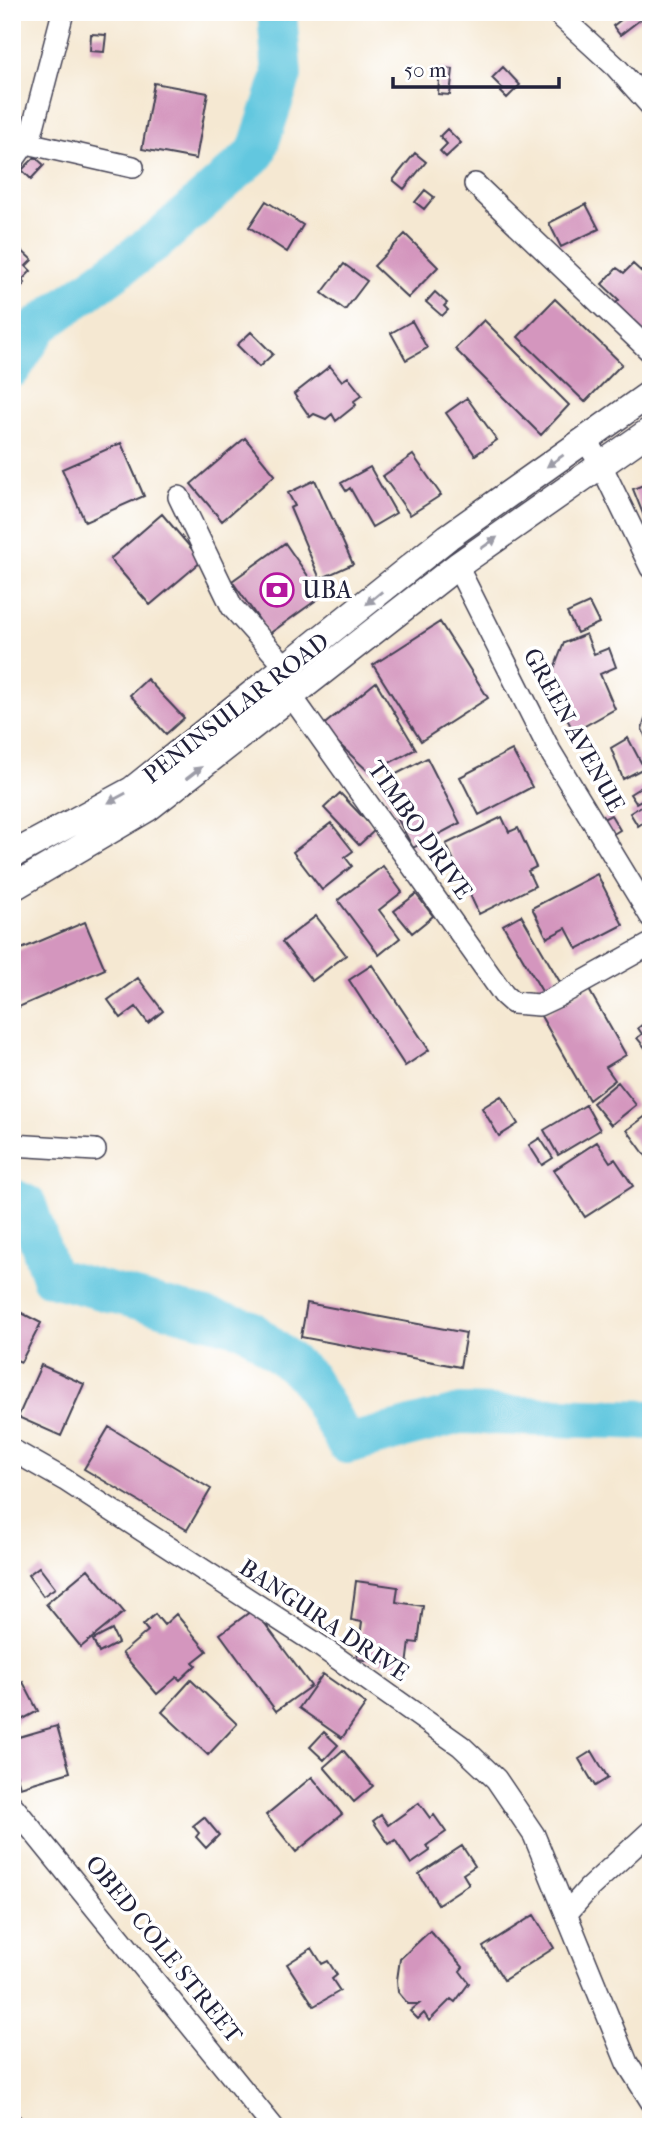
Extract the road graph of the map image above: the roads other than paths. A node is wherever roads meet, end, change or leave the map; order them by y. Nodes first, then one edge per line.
1 (62, 12) edge
2 (556, 12) edge
3 (651, 106) edge
4 (27, 143) junction
5 (12, 162) edge
6 (133, 167) dead end
7 (475, 184) dead end
8 (651, 352) edge
9 (651, 393) edge
10 (651, 429) edge
11 (585, 439) junction
12 (601, 465) junction
13 (179, 497) dead end
14 (457, 565) junction
15 (651, 568) edge
16 (287, 668) junction
17 (292, 696) junction
18 (12, 855) edge
19 (12, 888) edge
20 (651, 917) edge
21 (651, 944) edge
22 (12, 1145) edge
23 (95, 1150) dead end
24 (12, 1450) edge
25 (12, 1805) edge
26 (651, 1831) edge
27 (566, 1913) junction
28 (651, 2101) edge
29 (273, 2127) edge

1 - 4 street
2 - 3 street
4 - 5 street
4 - 6 street
7 - 8 street
9 - 11 main road, PENINSULAR ROAD
10 - 12 main road, PENINSULAR ROAD
11 - 12 street
11 -> 16 main road, PENINSULAR ROAD
14 -> 12 main road, PENINSULAR ROAD
12 - 15 street
13 - 16 street
14 - 17 main road, PENINSULAR ROAD
14 - 20 street, GREEN AVENUE
16 -> 18 main road, PENINSULAR ROAD
19 -> 17 main road, PENINSULAR ROAD
17 - 21 street, TIMBO DRIVE
22 - 23 street
24 - 27 street, BANGURA DRIVE
25 - 29 street, OBED COLE STREET
26 - 27 street
27 - 28 street, BANGURA DRIVE

